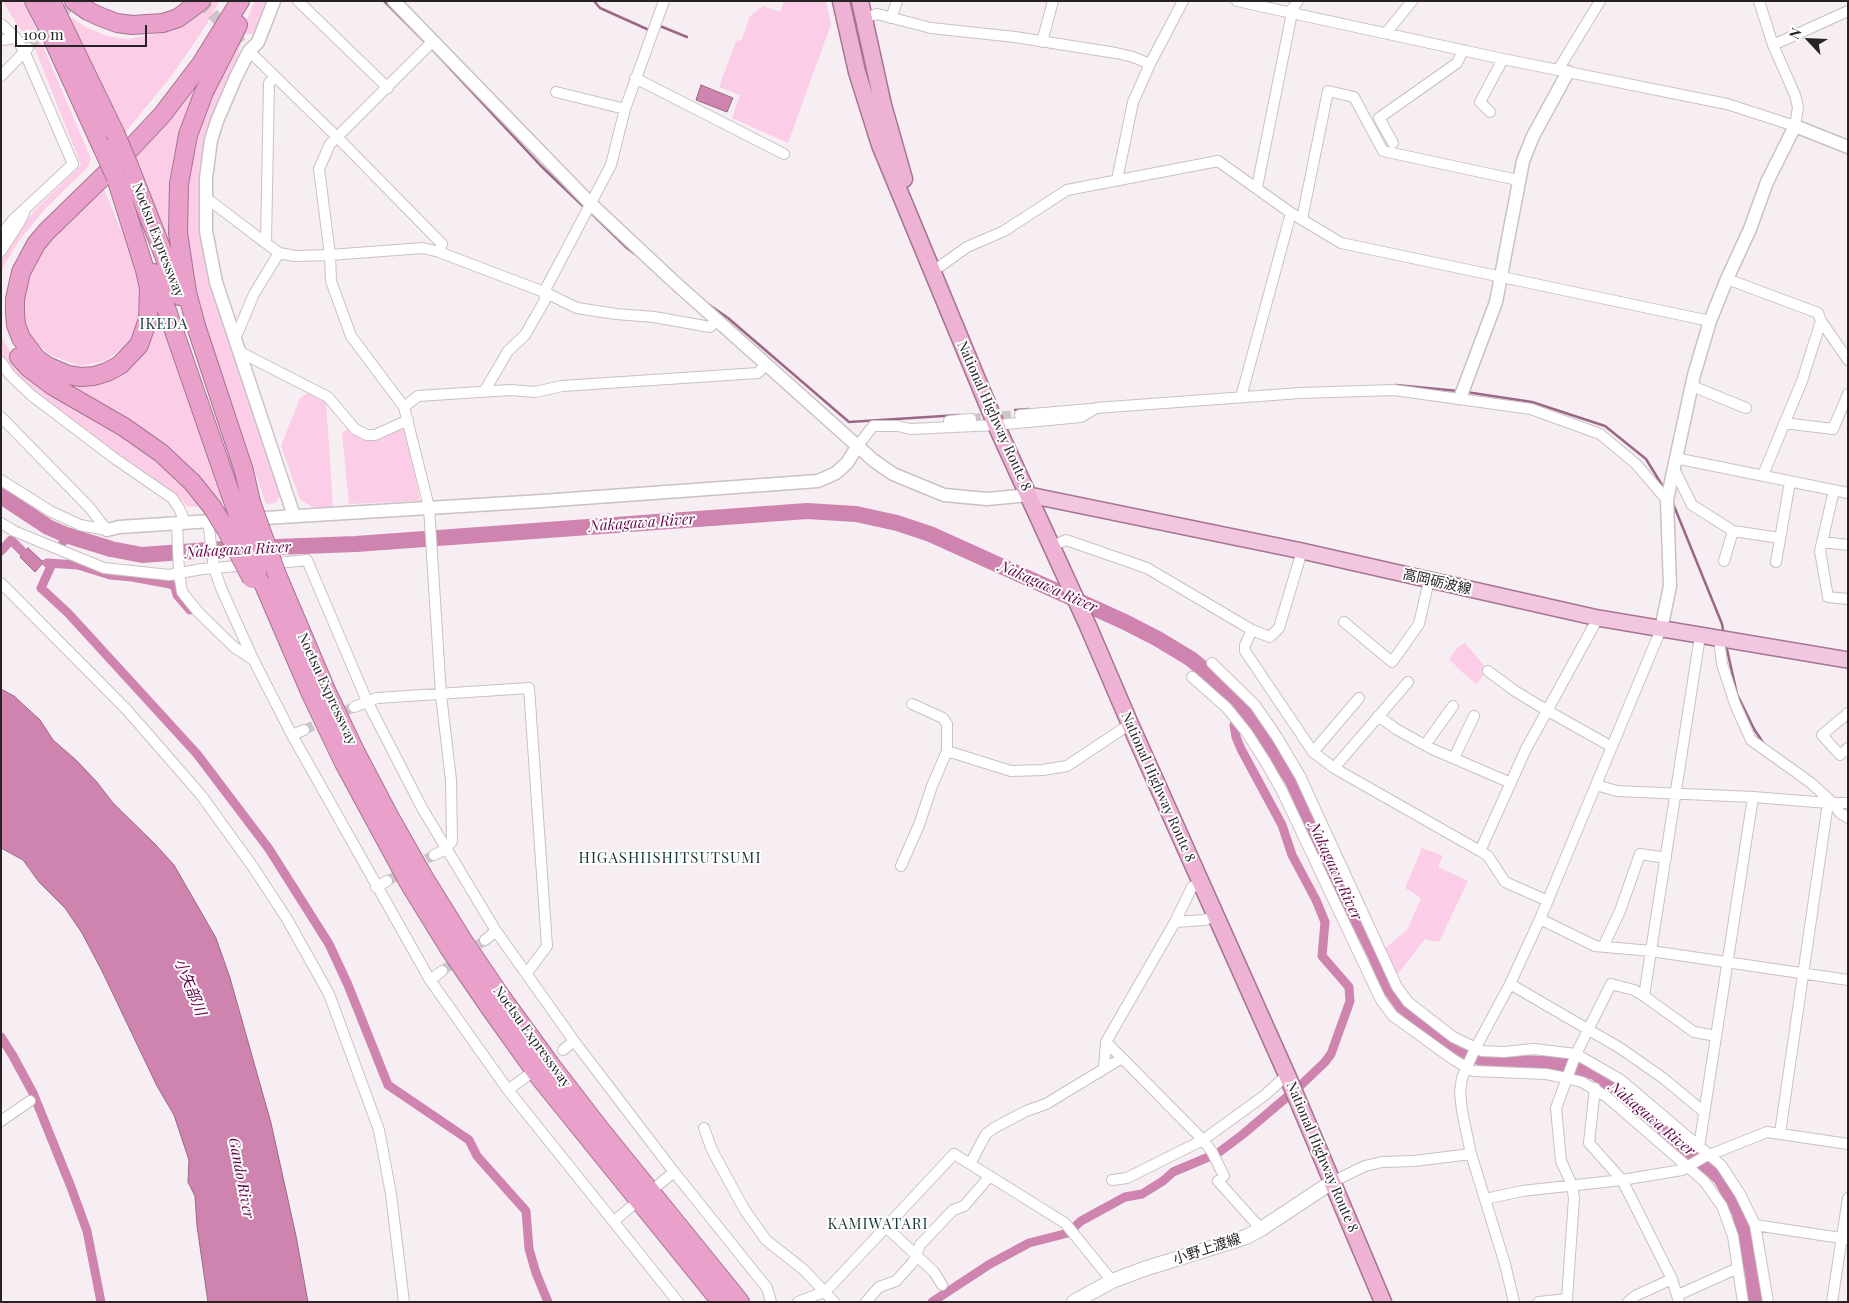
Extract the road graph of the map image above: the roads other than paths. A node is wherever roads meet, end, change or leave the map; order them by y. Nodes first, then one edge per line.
1 (34, 1) edge
2 (51, 1) edge
3 (74, 1) edge
4 (201, 1) edge
5 (229, 1) edge
6 (240, 1) edge
7 (249, 1) edge
8 (274, 1) edge
9 (298, 1) edge
10 (394, 1) edge
11 (664, 1) edge
12 (841, 1) edge
13 (860, 1) edge
14 (897, 1) edge
15 (1053, 1) edge
16 (1183, 1) edge
17 (1237, 1) edge
18 (1298, 1) edge
19 (1412, 1) edge
20 (1600, 1) edge
21 (1759, 1) edge
22 (1848, 11) edge
23 (1291, 13) junction
24 (864, 18) junction
25 (891, 18) junction
26 (1, 24) edge
27 (1386, 33) junction
28 (16, 38) junction
29 (1, 40) edge
30 (433, 41) junction
31 (1042, 42) junction
32 (1774, 45) junction
33 (245, 47) junction
34 (27, 50) junction
35 (1463, 50) junction
36 (1503, 58) junction
37 (1150, 64) junction
38 (1563, 71) junction
39 (1, 76) edge
40 (276, 77) junction
41 (635, 78) junction
42 (388, 88) junction
43 (556, 92) dead end
44 (624, 109) junction
45 (1490, 112) dead end
46 (1795, 126) junction
47 (338, 138) junction
48 (1393, 143) dead end
49 (1848, 147) edge
50 (784, 154) dead end
51 (116, 178) junction
52 (1513, 179) dead end
53 (1117, 180) junction
54 (1257, 188) junction
55 (205, 197) junction
56 (591, 204) junction
57 (26, 208) junction
58 (1291, 213) junction
59 (1302, 219) junction
60 (1, 235) edge
61 (266, 243) junction
62 (1, 251) edge
63 (439, 252) junction
64 (279, 253) junction
65 (330, 255) junction
66 (932, 272) junction
67 (1501, 277) junction
68 (1727, 279) junction
69 (544, 292) junction
70 (717, 320) junction
71 (1710, 321) junction
72 (1821, 321) junction
73 (235, 339) junction
74 (240, 352) junction
75 (1848, 360) edge
76 (1, 362) edge
77 (766, 364) junction
78 (1692, 386) junction
79 (484, 392) junction
80 (1848, 394) edge
81 (1241, 397) junction
82 (1460, 398) junction
83 (404, 407) junction
84 (1096, 408) junction
85 (1746, 408) dead end
86 (1020, 415) tunnel mouth
87 (1, 418) edge
88 (970, 419) tunnel mouth
89 (408, 420) junction
90 (1784, 424) junction
91 (996, 425) junction
92 (898, 426) junction
93 (857, 447) junction
94 (1674, 464) junction
95 (1763, 475) junction
96 (1, 480) edge
97 (1790, 482) junction
98 (1834, 490) junction
99 (1848, 493) edge
100 (1029, 495) junction
101 (1667, 500) junction
102 (251, 502) junction
103 (429, 507) junction
104 (210, 514) junction
105 (294, 516) junction
106 (1, 522) edge
107 (181, 522) junction
108 (108, 530) junction
109 (1733, 531) junction
110 (1780, 538) junction
111 (1822, 542) junction
112 (1052, 546) junction
113 (1848, 546) edge
114 (1302, 551) junction
115 (1724, 561) dead end
116 (1776, 562) dead end
117 (214, 566) junction
118 (179, 569) junction
119 (264, 577) junction
120 (1429, 580) junction
121 (1, 583) edge
122 (1848, 600) edge
123 (1598, 618) junction
124 (1344, 622) dead end
125 (1661, 629) junction
126 (1252, 630) junction
127 (1700, 636) junction
128 (1719, 638) junction
129 (253, 659) junction
130 (1848, 660) edge
131 (1212, 663) dead end
132 (1488, 671) dead end
133 (1192, 677) dead end
134 (1408, 682) dead end
135 (441, 695) junction
136 (1358, 698) dead end
137 (367, 701) junction
138 (912, 704) dead end
139 (1453, 706) dead end
140 (354, 707) tunnel mouth
141 (1548, 711) junction
142 (1848, 713) edge
143 (1378, 716) junction
144 (1474, 716) dead end
145 (1130, 724) junction
146 (304, 730) tunnel mouth
147 (292, 735) junction
148 (1425, 745) junction
149 (1612, 747) junction
150 (1848, 748) edge
151 (948, 751) junction
152 (1313, 752) junction
153 (1454, 758) junction
154 (1334, 768) junction
155 (1510, 783) junction
156 (1596, 785) junction
157 (1676, 793) junction
158 (1753, 797) junction
159 (1831, 803) junction
160 (1848, 803) edge
161 (1848, 818) edge
162 (446, 848) junction
163 (1480, 851) junction
164 (434, 855) tunnel mouth
165 (1666, 858) junction
166 (901, 866) dead end
167 (387, 881) tunnel mouth
168 (1201, 883) junction
169 (376, 887) junction
170 (1548, 901) junction
171 (1215, 915) junction
172 (1540, 919) junction
173 (1175, 922) junction
174 (496, 931) junction
175 (485, 940) tunnel mouth
176 (1604, 946) junction
177 (1651, 951) junction
178 (1728, 962) junction
179 (442, 971) tunnel mouth
180 (527, 973) junction
181 (1804, 974) junction
182 (430, 980) junction
183 (1848, 980) edge
184 (1510, 984) junction
185 (1644, 996) junction
186 (1588, 1029) junction
187 (1716, 1036) junction
188 (574, 1041) junction
189 (1106, 1042) junction
190 (563, 1050) dead end
191 (1475, 1050) junction
192 (1575, 1056) junction
193 (1122, 1058) junction
194 (1468, 1066) junction
195 (1104, 1069) junction
196 (1287, 1075) junction
197 (527, 1076) dead end
198 (1567, 1076) junction
199 (1595, 1088) junction
200 (508, 1090) junction
201 (30, 1101) dead end
202 (1704, 1112) junction
203 (1, 1121) edge
204 (704, 1128) dead end
205 (1780, 1133) junction
206 (1203, 1140) junction
207 (1848, 1144) edge
208 (1699, 1146) junction
209 (1471, 1154) junction
210 (1707, 1156) junction
211 (970, 1164) junction
212 (1689, 1165) junction
213 (674, 1172) junction
214 (990, 1176) junction
215 (1112, 1180) dead end
216 (1622, 1180) junction
217 (1332, 1182) junction
218 (1572, 1185) junction
219 (657, 1186) dead end
220 (1848, 1198) edge
221 (1485, 1199) junction
222 (632, 1206) dead end
223 (614, 1221) junction
224 (1755, 1225) junction
225 (886, 1226) junction
226 (1261, 1229) junction
227 (1845, 1239) edge
228 (916, 1254) junction
229 (1738, 1268) junction
230 (1672, 1279) junction
231 (1112, 1281) junction
232 (942, 1285) dead end
233 (826, 1292) junction
234 (1678, 1298) edge
235 (404, 1302) edge
236 (678, 1302) edge
237 (721, 1302) edge
238 (740, 1302) edge
239 (771, 1302) edge
240 (798, 1302) edge
241 (834, 1302) edge
242 (866, 1302) edge
243 (1074, 1302) edge
244 (1383, 1302) edge
245 (1514, 1302) edge
246 (1539, 1302) edge
247 (1628, 1302) edge
248 (1743, 1302) edge
249 (1768, 1302) edge
250 (1832, 1302) edge

1 - 51 highway, Noetsu Expressway, bridge
2 - 102 highway, Noetsu Expressway, bridge
3 - 4 highway
5 - 104 highway
6 - 51 highway
7 - 102 highway
8 - 33 street
9 - 42 street
10 - 30 street
11 - 41 street
12 - 66 highway, National Highway Route 8
13 - 24 highway, National Highway Route 8
14 - 25 street
15 - 31 street
16 - 37 street
17 - 23 street
18 - 23 street
19 - 27 street
20 - 38 street
21 - 32 street
22 - 32 street
23 - 27 street
23 - 54 street
24 - 25 street
24 - 66 highway, National Highway Route 8
25 - 31 street
26 - 28 street
27 - 35 street
28 - 29 street
28 - 34 street
30 - 42 street
30 - 56 street
31 - 37 street
32 - 46 street
33 - 40 street
33 - 55 street
34 - 39 street
34 - 57 street
35 - 36 street
35 - 48 street
36 - 38 street
36 - 45 street
37 - 53 street
38 - 46 street
38 - 67 street
40 - 47 street
40 - 61 street
41 - 44 street
41 - 50 street
42 - 47 street
43 - 44 street
44 - 56 street
46 - 49 street
46 - 68 street
47 - 63 street
47 - 65 street
51 - 119 highway, Noetsu Expressway, bridge
52 - 59 street
53 - 54 street
53 - 66 street
54 - 58 street
55 - 61 street
55 - 73 street
56 - 69 street
56 - 70 street
57 - 60 street
57 - 62 street
58 - 59 street
58 - 81 street
59 - 67 street
61 - 64 street
63 - 65 street
63 - 69 street
64 - 65 street
64 - 73 street
65 - 83 street
66 - 91 highway, National Highway Route 8
67 - 71 street
67 - 82 street
68 - 71 street
68 - 72 street
69 - 70 street
69 - 79 street
70 - 77 street
71 - 78 street
72 - 75 street
72 - 90 street
73 - 74 street
74 - 89 street
74 - 105 street
76 - 107 street
77 - 79 street
77 - 93 street
78 - 85 street
78 - 94 street
79 - 83 street
80 - 90 street
81 - 82 street
81 - 84 street
82 - 101 street
83 - 89 street
84 - 86 street
84 - 91 street
87 - 108 street
88 - 92 street
89 - 103 street
90 - 95 street
91 - 92 street
91 - 100 highway, National Highway Route 8
92 - 93 street
93 - 100 street
93 - 103 street
94 - 95 street
94 - 101 street
94 - 109 street
95 - 97 street
96 - 108 street
97 - 98 street
97 - 110 street
98 - 99 street
98 - 111 street
100 - 112 highway, National Highway Route 8
100 - 114 main road, 高岡砺波線
101 - 125 street
102 - 119 highway, Noetsu Expressway, bridge
103 - 105 street
103 - 135 street
104 - 105 street
104 - 107 street
104 - 117 street
104 - 119 highway, bridge
106 - 118 street
107 - 108 street
107 - 118 street
109 - 110 street
109 - 115 street
110 - 116 street
111 - 113 street
111 - 122 street
112 - 126 street
112 - 145 highway, National Highway Route 8
114 - 120 main road, 高岡砺波線
114 - 126 street
117 - 118 street
117 - 129 street
117 - 137 street
118 - 129 street
119 - 237 highway, Noetsu Expressway
119 - 238 highway, Noetsu Expressway
120 - 123 main road, 高岡砺波線
120 - 124 street
121 - 235 street
123 - 125 main road, 高岡砺波線
123 - 141 street
125 - 127 main road, 高岡砺波線
125 - 149 street
126 - 152 street
127 - 128 main road, 高岡砺波線
127 - 157 street
128 - 130 main road, 高岡砺波線
128 - 159 street
129 - 147 street
131 - 191 street
132 - 141 street
133 - 194 street
134 - 143 street
135 - 137 street
135 - 162 street
135 - 180 street
136 - 152 street
137 - 140 street
137 - 162 street
138 - 151 street
139 - 148 street
141 - 149 street
141 - 155 street
142 - 150 street
143 - 148 street
143 - 154 street
144 - 153 street
145 - 151 street
145 - 168 highway, National Highway Route 8
146 - 147 street
147 - 169 street
148 - 153 street
149 - 156 street
151 - 166 street
152 - 154 street
153 - 155 street
154 - 163 street
155 - 163 street
156 - 157 street
156 - 170 street
157 - 158 street
157 - 165 street
158 - 159 street
158 - 178 street
159 - 160 street
159 - 161 street
159 - 181 street
162 - 164 street
162 - 174 street
163 - 170 street
165 - 176 street
165 - 177 street
167 - 169 street
168 - 171 highway, National Highway Route 8
168 - 173 street
169 - 182 street
170 - 172 street
171 - 173 street
171 - 196 highway, National Highway Route 8
172 - 176 street
172 - 184 street
173 - 189 street
174 - 175 street
174 - 180 street
176 - 177 street
177 - 178 street
177 - 185 street
178 - 181 street
178 - 187 street
179 - 182 street
180 - 188 street
181 - 183 street
181 - 205 street
182 - 200 street
184 - 186 street
184 - 191 street
185 - 186 street
185 - 187 street
186 - 192 street
186 - 202 street
187 - 202 street
188 - 190 street
188 - 213 street
189 - 193 street
189 - 195 street
191 - 192 street
191 - 194 street
192 - 198 street
192 - 208 street
193 - 195 street
193 - 206 street
194 - 198 street
194 - 209 street
195 - 211 street
196 - 206 street
196 - 217 highway, National Highway Route 8
197 - 200 street
198 - 199 street
198 - 218 street
199 - 212 street
199 - 216 street
200 - 223 street
201 - 203 street
202 - 208 street
204 - 233 street
205 - 207 street
205 - 210 street
206 - 215 street
206 - 226 street
208 - 210 street
209 - 217 street
209 - 221 street
210 - 212 street
210 - 224 street
211 - 214 street
211 - 225 street
212 - 216 street
212 - 229 street
213 - 219 street
213 - 239 street
214 - 228 street
214 - 231 street
216 - 218 street
216 - 230 street
217 - 226 main road, 小野上渡線
217 - 244 highway, National Highway Route 8
218 - 221 street
218 - 246 street
220 - 227 street
221 - 245 street
222 - 223 street
223 - 236 street
224 - 227 street
224 - 249 street
225 - 228 street
225 - 233 street
226 - 231 main road, 小野上渡線
227 - 250 street
228 - 232 street
228 - 242 street
229 - 234 street
229 - 248 street
230 - 234 street
230 - 247 street
231 - 243 main road, 小野上渡線
233 - 240 street
233 - 241 street

